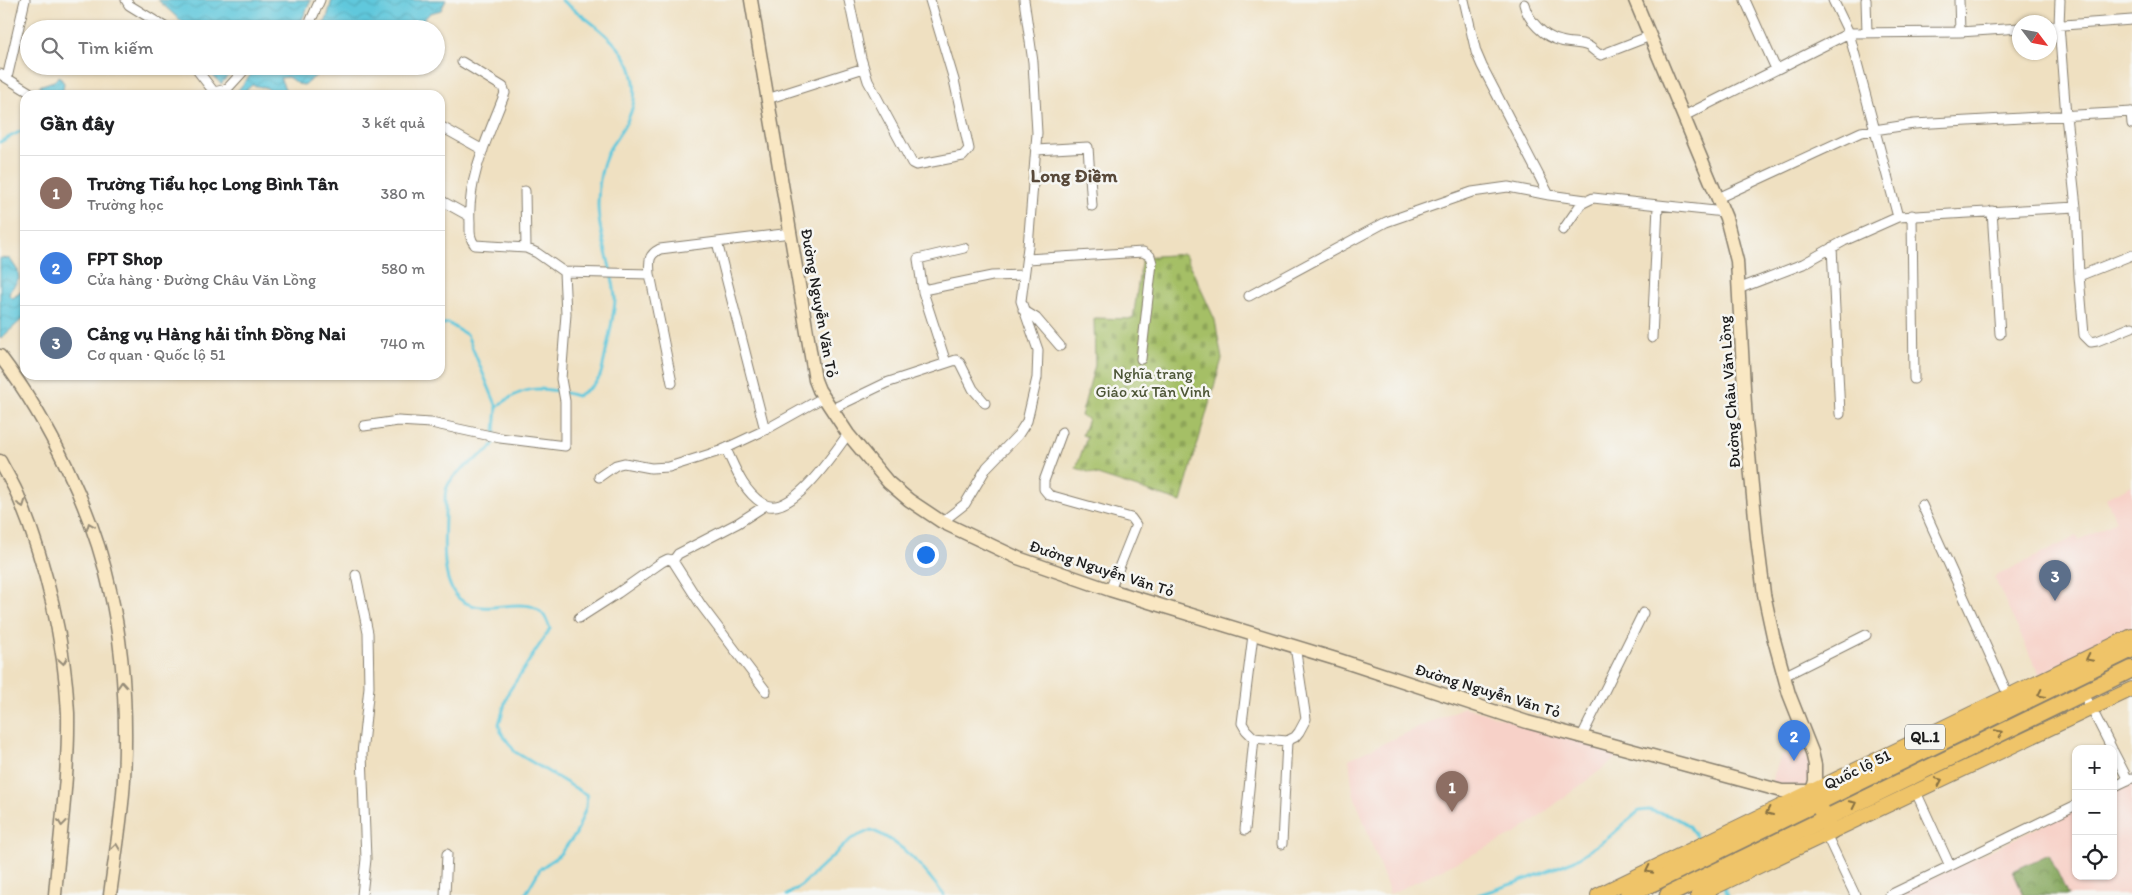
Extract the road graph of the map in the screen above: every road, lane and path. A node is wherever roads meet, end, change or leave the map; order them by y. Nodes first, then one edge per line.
1 (25, 0) edge
2 (126, 0) edge
3 (320, 0) edge
4 (751, 0) edge
5 (849, 0) edge
6 (930, 0) edge
7 (1024, 0) edge
8 (1464, 0) edge
9 (1635, 0) edge
10 (1745, 0) edge
11 (1833, 0) edge
12 (1866, 0) edge
13 (1959, 0) edge
14 (2060, 0) edge
15 (1524, 4) dead end
16 (153, 20) edge
17 (311, 20) edge
18 (2132, 20) edge
19 (2059, 25) junction
20 (2012, 29) edge
21 (1867, 32) junction
22 (1960, 32) junction
23 (1849, 33) junction
24 (1650, 36) junction
25 (462, 62) dead end
26 (864, 68) junction
27 (1776, 69) junction
28 (201, 75) edge
29 (240, 75) edge
30 (3, 76) edge
31 (26, 90) edge
32 (212, 90) edge
33 (223, 90) edge
34 (767, 99) junction
35 (2132, 112) edge
36 (1684, 116) junction
37 (2066, 116) junction
38 (2132, 124) edge
39 (445, 129) edge
40 (1874, 130) junction
41 (483, 150) junction
42 (1036, 150) junction
43 (525, 191) dead end
44 (1549, 195) junction
45 (1718, 198) junction
46 (1586, 200) junction
47 (445, 203) edge
48 (1092, 206) dead end
49 (1658, 206) junction
50 (2076, 206) junction
51 (1992, 211) junction
52 (1724, 212) junction
53 (1912, 215) junction
54 (469, 216) junction
55 (1898, 217) junction
56 (1563, 230) dead end
57 (791, 233) junction
58 (717, 242) junction
59 (1832, 247) junction
60 (526, 248) junction
61 (964, 248) dead end
62 (2132, 255) edge
63 (1026, 259) junction
64 (564, 272) junction
65 (650, 274) junction
66 (1024, 275) junction
67 (2079, 276) junction
68 (923, 290) junction
69 (1738, 290) junction
70 (1249, 296) dead end
71 (1023, 310) junction
72 (2132, 327) edge
73 (2000, 334) dead end
74 (1652, 338) dead end
75 (1060, 346) dead end
76 (0, 356) edge
77 (1141, 359) dead end
78 (946, 363) junction
79 (1914, 379) dead end
80 (672, 383) dead end
81 (824, 397) junction
82 (985, 402) dead end
83 (832, 409) junction
84 (1840, 414) dead end
85 (364, 426) dead end
86 (765, 430) junction
87 (1062, 432) dead end
88 (848, 434) junction
89 (726, 449) junction
90 (0, 461) edge
91 (599, 477) dead end
92 (766, 505) junction
93 (1922, 505) dead end
94 (942, 522) junction
95 (673, 561) junction
96 (356, 575) dead end
97 (1110, 590) junction
98 (1643, 613) dead end
99 (579, 618) dead end
100 (1253, 635) junction
101 (1866, 635) dead end
102 (2132, 636) edge
103 (1295, 646) junction
104 (2132, 649) edge
105 (2132, 669) edge
106 (1784, 676) junction
107 (2132, 689) edge
108 (766, 692) dead end
109 (2083, 692) junction
110 (2009, 697) junction
111 (2092, 708) junction
112 (1582, 736) junction
113 (1254, 738) junction
114 (1287, 741) junction
115 (2110, 745) edge
116 (2117, 757) edge
117 (2130, 779) edge
118 (2117, 785) edge
119 (1916, 792) junction
120 (2072, 807) edge
121 (1822, 815) junction
122 (1245, 830) dead end
123 (1282, 844) dead end
124 (447, 854) dead end
125 (1950, 866) junction
126 (1703, 868) junction
127 (1633, 890) edge
128 (55, 895) edge
129 (110, 895) edge
130 (362, 895) edge
131 (445, 895) edge
132 (1598, 895) edge
133 (1668, 895) edge
134 (1698, 895) edge
135 (1855, 895) edge
136 (1890, 895) edge

1 - 30 street
2 - 16 street
3 - 17 street
4 - 34 street, Đường Nguyễn Văn Tỏ
5 - 26 street
6 - 26 street
7 - 42 street
8 - 44 street
9 - 24 street, Đường Châu Văn Lồng
10 - 27 street
11 - 23 street
12 - 21 street
13 - 22 street
14 - 19 street
15 - 24 street
18 - 19 street
19 - 37 street
20 - 22 street
21 - 22 street
21 - 23 street
23 - 27 street
23 - 40 street
24 - 36 street, Đường Châu Văn Lồng
25 - 41 street
26 - 34 street
27 - 36 street
28 - 32 street
29 - 33 street
30 - 31 street
34 - 57 street, Đường Nguyễn Văn Tỏ
35 - 37 street
35 - 38 street
36 - 45 street, Đường Châu Văn Lồng
37 - 40 street
37 - 50 street
39 - 41 street
40 - 45 street
40 - 55 street
41 - 54 street
42 - 48 street
42 - 63 street
43 - 60 street
44 - 46 street
44 - 70 street
45 - 52 street, Đường Châu Văn Lồng
46 - 49 street
46 - 56 street
47 - 54 street
49 - 52 street
49 - 74 street
50 - 51 street
50 - 67 street
51 - 53 street
51 - 73 street
52 - 69 street, Đường Châu Văn Lồng
53 - 55 street
53 - 79 street
54 - 60 street
55 - 59 street
57 - 58 street
57 - 81 street, Đường Nguyễn Văn Tỏ
58 - 65 street
58 - 86 street
59 - 69 street
59 - 84 street
60 - 64 street
61 - 68 street
62 - 67 street
63 - 66 street
63 - 77 street
64 - 65 street
64 - 85 street
65 - 80 street
66 - 68 street
66 - 71 street
67 - 72 street
68 - 78 street
69 - 106 street, Đường Châu Văn Lồng
71 - 75 street
71 - 94 street
129 -> 76 street
78 - 82 street
78 - 83 street
81 - 83 street, Đường Nguyễn Văn Tỏ
81 - 86 street
83 - 88 street, Đường Nguyễn Văn Tỏ
86 - 89 street
87 - 97 street
88 - 92 street
88 - 94 street, Đường Nguyễn Văn Tỏ
89 - 91 street
89 - 92 street
90 -> 128 street
92 - 95 street
93 - 110 street
94 - 97 street, Đường Nguyễn Văn Tỏ
95 - 99 street
95 - 108 street
96 - 130 street
97 - 100 street, Đường Nguyễn Văn Tỏ
98 - 112 street
100 - 103 street, Đường Nguyễn Văn Tỏ
100 - 113 street
101 - 106 street
102 -> 110 main road, Quốc lộ 51 / QL.1
103 - 112 street, Đường Nguyễn Văn Tỏ
103 - 114 street
104 -> 121 highway, Quốc lộ 51 / QL.1
105 - 109 highway, Quốc lộ 51 / QL.1
106 - 121 street, Đường Châu Văn Lồng
107 - 111 main road, Quốc lộ 51 / QL.1
109 - 111 street
121 -> 109 highway, Quốc lộ 51 / QL.1
110 - 121 main road, Quốc lộ 51 / QL.1
111 - 115 street
119 -> 111 main road, Quốc lộ 51 / QL.1
112 - 121 street, Đường Nguyễn Văn Tỏ
113 - 114 street
113 - 122 street
114 - 123 street
116 - 117 street
117 - 118 street
119 - 121 main road, Quốc lộ 51 / QL.1
119 - 125 street
120 - 125 street
121 - 126 highway, Quốc lộ 51 / QL.1
121 -> 126 highway, Quốc lộ 51 / QL.1
121 - 135 street
124 - 131 street
125 - 136 street
126 -> 127 highway, QL.1
126 - 133 highway, QL.1
126 - 134 main road, QL.1
127 - 132 main road, QL.1

